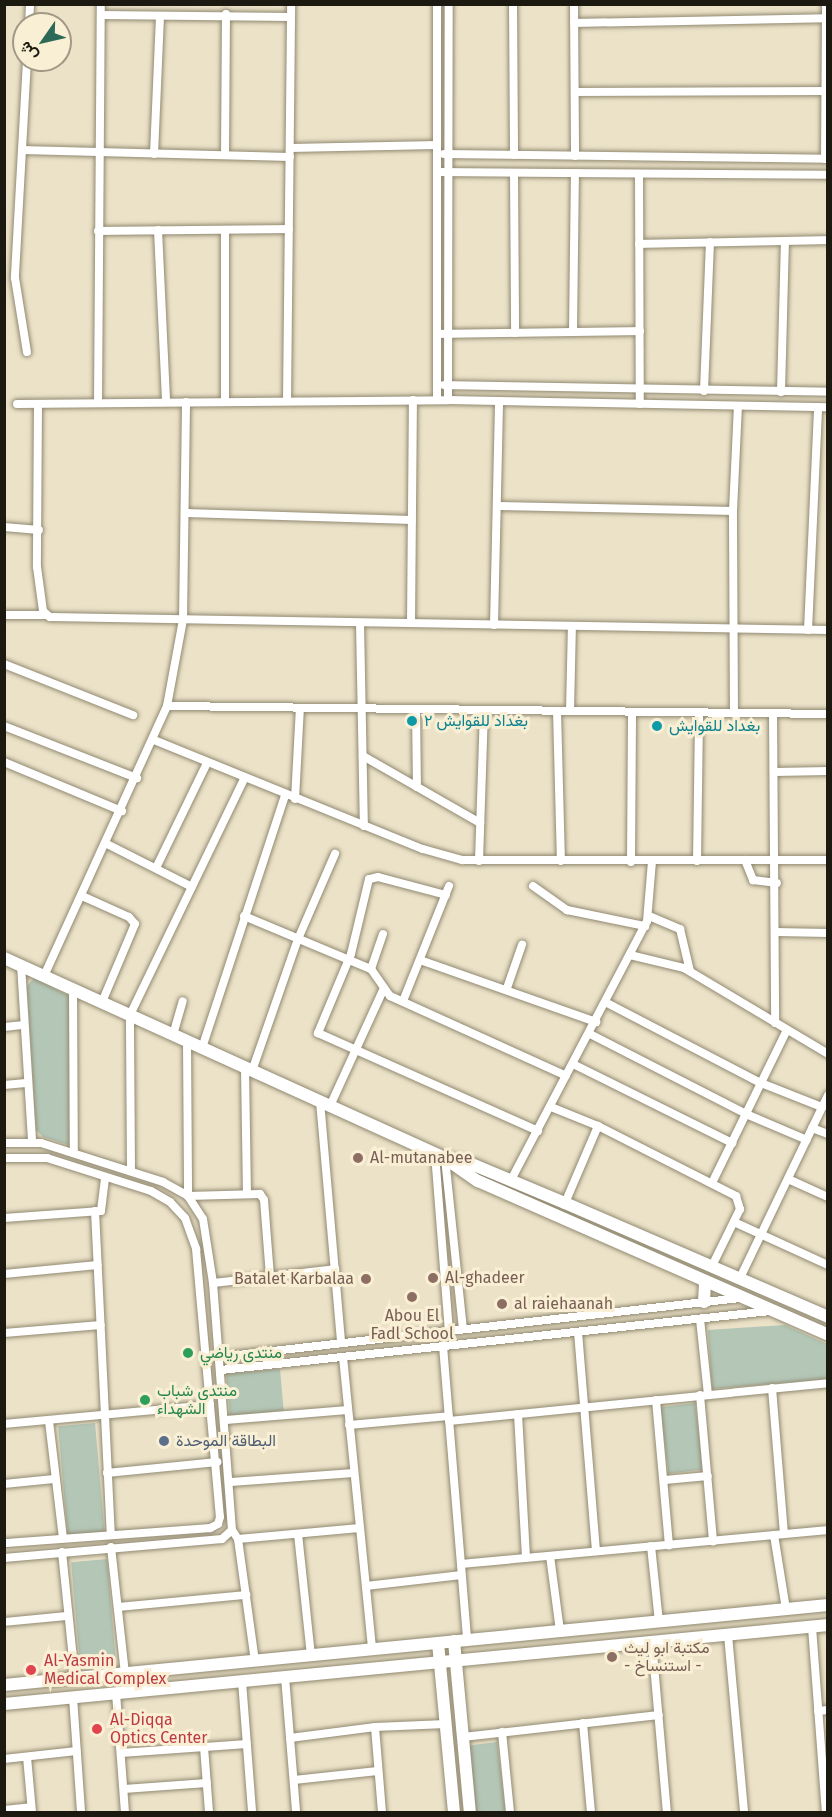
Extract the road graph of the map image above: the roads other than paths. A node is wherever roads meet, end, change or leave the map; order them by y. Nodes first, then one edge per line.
1 (101, 4) edge
2 (291, 4) edge
3 (437, 4) edge
4 (449, 4) edge
5 (513, 4) edge
6 (574, 4) edge
7 (826, 4) edge
8 (226, 14) junction
9 (101, 15) junction
10 (160, 16) junction
11 (291, 17) junction
12 (826, 18) junction
13 (574, 23) junction
14 (26, 72) edge
15 (825, 91) junction
16 (575, 92) junction
17 (22, 150) junction
18 (437, 150) junction
19 (290, 152) junction
20 (98, 153) junction
21 (154, 154) junction
22 (449, 154) junction
23 (225, 155) junction
24 (514, 155) junction
25 (575, 156) junction
26 (826, 159) edge
27 (437, 172) junction
28 (449, 172) junction
29 (514, 173) junction
30 (575, 173) junction
31 (639, 174) junction
32 (828, 175) edge
33 (289, 229) junction
34 (158, 230) junction
35 (225, 230) junction
36 (98, 231) junction
37 (828, 240) edge
38 (785, 241) junction
39 (710, 243) junction
40 (639, 244) junction
41 (449, 256) junction
42 (437, 257) junction
43 (640, 331) junction
44 (573, 332) junction
45 (515, 333) junction
46 (437, 334) junction
47 (449, 334) junction
48 (27, 352) dead end
49 (437, 385) junction
50 (448, 385) junction
51 (640, 389) junction
52 (704, 391) junction
53 (781, 392) junction
54 (828, 392) edge
55 (413, 400) junction
56 (437, 400) junction
57 (448, 400) junction
58 (287, 401) junction
59 (499, 401) junction
60 (165, 402) junction
61 (186, 402) junction
62 (225, 402) junction
63 (98, 403) junction
64 (18, 404) dead end
65 (38, 404) junction
66 (640, 404) junction
67 (738, 405) junction
68 (818, 407) junction
69 (828, 407) edge
70 (499, 506) junction
71 (733, 511) junction
72 (186, 513) junction
73 (412, 520) junction
74 (4, 527) edge
75 (39, 530) junction
76 (4, 615) edge
77 (46, 615) junction
78 (183, 620) junction
79 (360, 622) junction
80 (411, 623) junction
81 (494, 625) junction
82 (572, 626) junction
83 (735, 628) junction
84 (808, 630) junction
85 (828, 630) edge
86 (4, 664) edge
87 (167, 706) junction
88 (300, 708) junction
89 (362, 708) junction
90 (416, 709) junction
91 (484, 710) junction
92 (556, 711) junction
93 (570, 711) junction
94 (632, 712) junction
95 (699, 712) junction
96 (734, 713) junction
97 (773, 713) junction
98 (828, 714) edge
99 (133, 715) dead end
100 (4, 726) edge
101 (154, 740) junction
102 (363, 756) junction
103 (4, 762) edge
104 (207, 763) junction
105 (828, 771) edge
106 (775, 772) junction
107 (137, 778) junction
108 (244, 779) junction
109 (417, 787) junction
110 (285, 795) junction
111 (295, 799) junction
112 (122, 811) junction
113 (480, 823) junction
114 (364, 826) junction
115 (107, 844) junction
116 (335, 854) dead end
117 (745, 860) junction
118 (777, 860) junction
119 (828, 860) edge
120 (479, 861) junction
121 (561, 861) junction
122 (697, 861) junction
123 (631, 862) junction
124 (652, 862) junction
125 (156, 868) junction
126 (777, 883) junction
127 (532, 886) dead end
128 (192, 887) junction
129 (82, 896) junction
130 (244, 916) junction
131 (649, 916) junction
132 (645, 926) junction
133 (776, 932) junction
134 (828, 933) edge
135 (383, 934) dead end
136 (298, 939) junction
137 (522, 945) dead end
138 (630, 955) junction
139 (4, 958) edge
140 (349, 960) junction
141 (420, 960) junction
142 (21, 965) junction
143 (371, 969) junction
144 (690, 971) junction
145 (44, 976) junction
146 (507, 988) junction
147 (73, 989) junction
148 (383, 990) junction
149 (183, 1001) dead end
150 (403, 1001) junction
151 (102, 1002) junction
152 (607, 1003) junction
153 (129, 1015) junction
154 (597, 1022) junction
155 (775, 1023) junction
156 (22, 1025) junction
157 (4, 1027) edge
158 (787, 1030) junction
159 (590, 1034) junction
160 (173, 1035) junction
161 (187, 1041) junction
162 (202, 1048) junction
163 (354, 1052) junction
164 (828, 1054) edge
165 (573, 1064) junction
166 (249, 1069) junction
167 (566, 1076) junction
168 (26, 1083) junction
169 (761, 1083) junction
170 (4, 1085) edge
171 (828, 1095) edge
172 (325, 1104) junction
173 (550, 1107) junction
174 (822, 1107) junction
175 (746, 1114) junction
176 (598, 1126) junction
177 (812, 1128) junction
178 (538, 1131) junction
179 (828, 1134) edge
180 (807, 1140) junction
181 (32, 1141) junction
182 (4, 1143) edge
183 (732, 1143) junction
184 (74, 1153) junction
185 (440, 1156) junction
186 (4, 1158) edge
187 (97, 1160) junction
188 (131, 1171) junction
189 (95, 1173) junction
190 (105, 1177) junction
191 (788, 1179) junction
192 (511, 1180) junction
193 (712, 1183) junction
194 (247, 1193) junction
195 (188, 1196) junction
196 (828, 1197) edge
197 (565, 1203) junction
198 (95, 1211) junction
199 (4, 1218) edge
200 (734, 1222) junction
201 (762, 1234) junction
202 (98, 1265) junction
203 (828, 1265) edge
204 (712, 1266) junction
205 (335, 1269) junction
206 (4, 1274) edge
207 (270, 1276) junction
208 (740, 1278) junction
209 (705, 1281) junction
210 (213, 1283) junction
211 (744, 1298) junction
212 (717, 1301) junction
213 (704, 1302) junction
214 (216, 1308) junction
215 (202, 1309) junction
216 (772, 1311) junction
217 (720, 1316) junction
218 (828, 1317) edge
219 (700, 1318) junction
220 (101, 1325) junction
221 (463, 1329) junction
222 (449, 1331) junction
223 (578, 1332) junction
224 (4, 1333) edge
225 (828, 1335) edge
226 (341, 1343) junction
227 (443, 1346) junction
228 (220, 1357) junction
229 (343, 1357) junction
230 (221, 1370) junction
231 (828, 1383) edge
232 (772, 1388) junction
233 (704, 1395) junction
234 (656, 1400) junction
235 (210, 1405) junction
236 (585, 1407) junction
237 (348, 1410) junction
238 (518, 1413) junction
239 (105, 1416) junction
240 (449, 1418) junction
241 (226, 1420) junction
242 (49, 1421) junction
243 (4, 1424) edge
244 (349, 1425) junction
245 (217, 1462) junction
246 (107, 1473) junction
247 (354, 1473) junction
248 (708, 1476) junction
249 (54, 1479) junction
250 (665, 1480) junction
251 (231, 1482) junction
252 (4, 1484) edge
253 (218, 1524) junction
254 (360, 1528) junction
255 (232, 1530) junction
256 (828, 1530) edge
257 (111, 1534) junction
258 (298, 1534) junction
259 (779, 1534) junction
260 (63, 1538) junction
261 (238, 1539) junction
262 (712, 1541) junction
263 (4, 1543) edge
264 (669, 1545) junction
265 (651, 1546) junction
266 (111, 1547) junction
267 (596, 1551) junction
268 (62, 1552) junction
269 (550, 1556) junction
270 (4, 1558) edge
271 (526, 1558) junction
272 (461, 1564) junction
273 (461, 1575) junction
274 (366, 1586) junction
275 (246, 1595) junction
276 (828, 1605) edge
277 (118, 1607) junction
278 (786, 1609) junction
279 (68, 1616) junction
280 (4, 1622) edge
281 (659, 1622) junction
282 (828, 1625) edge
283 (812, 1627) junction
284 (560, 1631) junction
285 (728, 1635) junction
286 (460, 1641) junction
287 (652, 1642) junction
288 (438, 1643) junction
289 (372, 1649) junction
290 (311, 1655) junction
291 (255, 1661) junction
292 (456, 1661) junction
293 (440, 1662) junction
294 (124, 1673) junction
295 (285, 1677) junction
296 (75, 1678) junction
297 (242, 1681) junction
298 (4, 1685) edge
299 (116, 1693) junction
300 (73, 1697) junction
301 (4, 1704) edge
302 (823, 1711) edge
303 (659, 1715) junction
304 (446, 1724) junction
305 (583, 1724) junction
306 (375, 1727) junction
307 (502, 1732) junction
308 (463, 1737) junction
309 (290, 1738) junction
310 (247, 1743) junction
311 (204, 1747) junction
312 (77, 1751) junction
313 (121, 1753) junction
314 (27, 1757) junction
315 (4, 1759) edge
316 (378, 1771) junction
317 (294, 1780) junction
318 (207, 1783) junction
319 (124, 1789) junction
320 (826, 1795) edge
321 (4, 1810) edge
322 (32, 1810) edge
323 (81, 1812) edge
324 (125, 1812) edge
325 (209, 1812) edge
326 (252, 1812) edge
327 (296, 1812) edge
328 (382, 1812) edge
329 (454, 1812) edge
330 (470, 1812) edge
331 (510, 1812) edge
332 (591, 1812) edge
333 (667, 1812) edge
334 (744, 1812) edge
335 (826, 1812) edge

1 - 9 street
2 - 11 street
3 - 18 street
4 - 22 street
5 - 24 street
6 - 13 street
7 - 12 street
8 - 10 street
8 - 11 street
8 - 23 street
9 - 10 street
9 - 20 street
10 - 21 street
11 - 19 street
12 - 13 street
12 - 15 street
13 - 16 street
14 - 17 street
15 - 16 street
15 - 26 street
16 - 25 street
17 - 20 street
17 - 48 street
18 - 19 street
18 - 22 street
18 - 27 street
19 - 23 street
19 - 33 street
20 - 21 street
20 - 36 street
21 - 23 street
22 - 24 street
22 - 28 street
24 - 25 street
25 - 26 street
27 - 28 street
27 - 42 street
28 - 29 street
28 - 41 street
29 - 30 street
29 - 45 street
30 - 31 street
30 - 44 street
31 - 32 street
31 - 40 street
33 - 35 street
33 - 58 street
34 - 35 street
34 - 36 street
34 - 60 street
35 - 62 street
36 - 63 street
37 - 38 street
38 - 39 street
38 - 53 street
39 - 40 street
39 - 52 street
40 - 43 street
41 - 42 street
41 - 47 street
42 - 46 street
43 - 44 street
43 - 51 street
44 - 45 street
45 - 47 street
46 - 47 street
46 - 49 street
47 - 50 street
49 - 50 street
49 - 56 street
50 - 51 street
50 - 57 street
51 - 52 street
51 - 66 street
52 - 53 street
53 - 54 street
55 - 56 street
55 - 58 street
55 - 73 street
56 - 57 street
57 - 59 street
58 - 62 street
59 - 66 street
59 - 70 street
60 - 61 street
60 - 63 street
61 - 62 street
61 - 72 street
63 - 65 street
64 - 65 street
65 - 75 street
66 - 67 street
67 - 68 street
67 - 71 street
68 - 69 street
68 - 84 street
70 - 71 street
70 - 81 street
71 - 83 street
72 - 73 street
72 - 78 street
73 - 80 street
74 - 75 street
75 - 77 street
76 - 77 street
77 - 78 street
78 - 79 street
78 - 87 street
79 - 80 street
79 - 89 street
80 - 81 street
81 - 82 street
82 - 83 street
82 - 93 street
83 - 84 street
83 - 96 street
84 - 85 street
86 - 99 street
87 - 88 street
87 - 101 street
88 - 89 street
88 - 111 street
89 - 90 street
89 - 102 street
90 - 91 street
90 - 109 street
91 - 92 street
91 - 113 street
92 - 93 street
92 - 121 street
93 - 94 street
94 - 95 street
94 - 123 street
95 - 96 street
95 - 122 street
96 - 97 street
97 - 98 street
97 - 106 street
100 - 107 street
101 - 104 street
101 - 107 street
102 - 109 street
102 - 114 street
103 - 112 street
104 - 108 street
104 - 125 street
105 - 106 street
106 - 118 street
107 - 112 street
108 - 110 street
108 - 128 street
109 - 113 street
110 - 111 street
110 - 130 street
111 - 114 street
112 - 115 street
113 - 120 street
114 - 120 street
115 - 125 street
115 - 129 street
116 - 136 street
117 - 118 street
117 - 122 street
117 - 126 street
118 - 119 street
118 - 126 street
120 - 121 street
121 - 123 street
122 - 124 street
123 - 124 street
124 - 131 street
125 - 128 street
126 - 133 street
127 - 132 street
128 - 153 street
129 - 145 street
129 - 151 street
130 - 136 street
130 - 162 street
131 - 132 street
131 - 144 street
132 - 138 street
133 - 134 street
133 - 155 street
135 - 143 street
136 - 140 street
136 - 166 street
137 - 146 street
138 - 144 street
138 - 152 street
139 - 142 street
140 - 141 street
140 - 143 street
140 - 163 street
141 - 146 street
141 - 150 street
142 - 145 street
142 - 156 street
143 - 148 street
144 - 155 street
145 - 147 street
146 - 154 street
147 - 151 street
147 - 184 street
148 - 150 street
148 - 163 street
149 - 160 street
150 - 167 street
151 - 153 street
152 - 154 street
152 - 169 street
153 - 160 street
153 - 188 street
154 - 159 street
155 - 158 street
156 - 157 street
156 - 168 street
158 - 164 street
158 - 169 street
159 - 165 street
159 - 175 street
160 - 161 street
161 - 162 street
161 - 195 street
162 - 166 street
163 - 172 street
163 - 178 street
165 - 167 street
165 - 183 street
166 - 172 street
166 - 194 street
167 - 173 street
168 - 170 street
168 - 181 street
169 - 174 street
169 - 175 street
171 - 174 street
172 - 185 street
172 - 205 street
173 - 176 street
173 - 178 street
174 - 177 street
175 - 180 street
175 - 183 street
176 - 193 street
176 - 197 street
177 - 179 street
177 - 180 street
178 - 192 street
180 - 191 street
181 - 182 street
181 - 184 street
183 - 193 street
184 - 187 street
185 - 192 street
185 - 209 street
185 - 221 street
185 - 222 street
186 - 189 street
187 - 188 street
187 - 189 street
188 - 195 street
189 - 190 street
190 - 198 street
190 - 215 street
191 - 196 street
191 - 201 street
192 - 197 street
193 - 200 street
194 - 195 street
194 - 207 street
195 - 210 street
197 - 204 street
198 - 199 street
198 - 202 street
200 - 201 street
200 - 204 street
201 - 203 street
201 - 208 street
202 - 206 street
202 - 220 street
204 - 208 street
205 - 207 street
205 - 226 street
207 - 210 street
208 - 218 street
209 - 211 street
209 - 213 street
210 - 214 street
211 - 212 street
211 - 216 street
212 - 213 street
212 - 217 street
213 - 221 street
214 - 215 street
214 - 228 street
215 - 235 street
216 - 217 street
216 - 225 street
217 - 219 street
219 - 223 street
219 - 233 street
220 - 224 street
220 - 239 street
221 - 222 street
222 - 226 street
223 - 227 street
223 - 236 street
226 - 228 street
227 - 229 street
227 - 240 street
228 - 230 street
229 - 230 street
229 - 237 street
230 - 241 street
231 - 232 street
232 - 233 street
232 - 259 street
233 - 234 street
233 - 248 street
234 - 236 street
234 - 250 street
235 - 239 street
235 - 245 street
236 - 238 street
236 - 267 street
237 - 241 street
237 - 244 street
238 - 240 street
238 - 271 street
239 - 242 street
239 - 246 street
240 - 244 street
240 - 272 street
241 - 251 street
242 - 243 street
242 - 249 street
244 - 247 street
245 - 246 street
245 - 253 street
246 - 257 street
247 - 251 street
247 - 254 street
248 - 250 street
248 - 262 street
249 - 252 street
249 - 260 street
250 - 264 street
251 - 255 street
253 - 255 street
253 - 257 street
254 - 258 street
254 - 274 street
255 - 261 street
255 - 266 street
256 - 259 street
257 - 260 street
258 - 261 street
258 - 290 street
259 - 262 street
259 - 278 street
260 - 263 street
261 - 275 street
262 - 264 street
264 - 265 street
265 - 267 street
265 - 281 street
266 - 268 street
266 - 277 street
267 - 269 street
268 - 270 street
268 - 279 street
269 - 271 street
269 - 284 street
271 - 272 street
272 - 273 street
273 - 274 street
273 - 286 street
274 - 289 street
275 - 277 street
275 - 291 street
276 - 278 street
277 - 294 street
278 - 281 street
279 - 280 street
279 - 296 street
281 - 284 street
282 - 283 street
283 - 285 street
283 - 302 street
284 - 286 street
285 - 287 street
285 - 334 street
286 - 288 street
286 - 292 street
287 - 292 street
287 - 303 street
288 - 289 street
288 - 293 street
289 - 290 street
290 - 291 street
291 - 294 street
292 - 293 street
292 - 308 street
293 - 295 street
293 - 304 street
294 - 296 street
295 - 297 street
295 - 309 street
296 - 298 street
297 - 299 street
297 - 310 street
299 - 300 street
299 - 313 street
300 - 301 street
300 - 312 street
302 - 320 street
303 - 305 street
303 - 333 street
304 - 306 street
304 - 329 street
305 - 307 street
305 - 332 street
306 - 309 street
306 - 316 street
307 - 308 street
307 - 331 street
308 - 330 street
309 - 317 street
310 - 311 street
310 - 326 street
311 - 313 street
311 - 318 street
312 - 314 street
312 - 323 street
313 - 319 street
314 - 315 street
314 - 322 street
316 - 317 street
316 - 328 street
317 - 327 street
318 - 319 street
318 - 325 street
319 - 324 street
320 - 335 street
321 - 322 street

